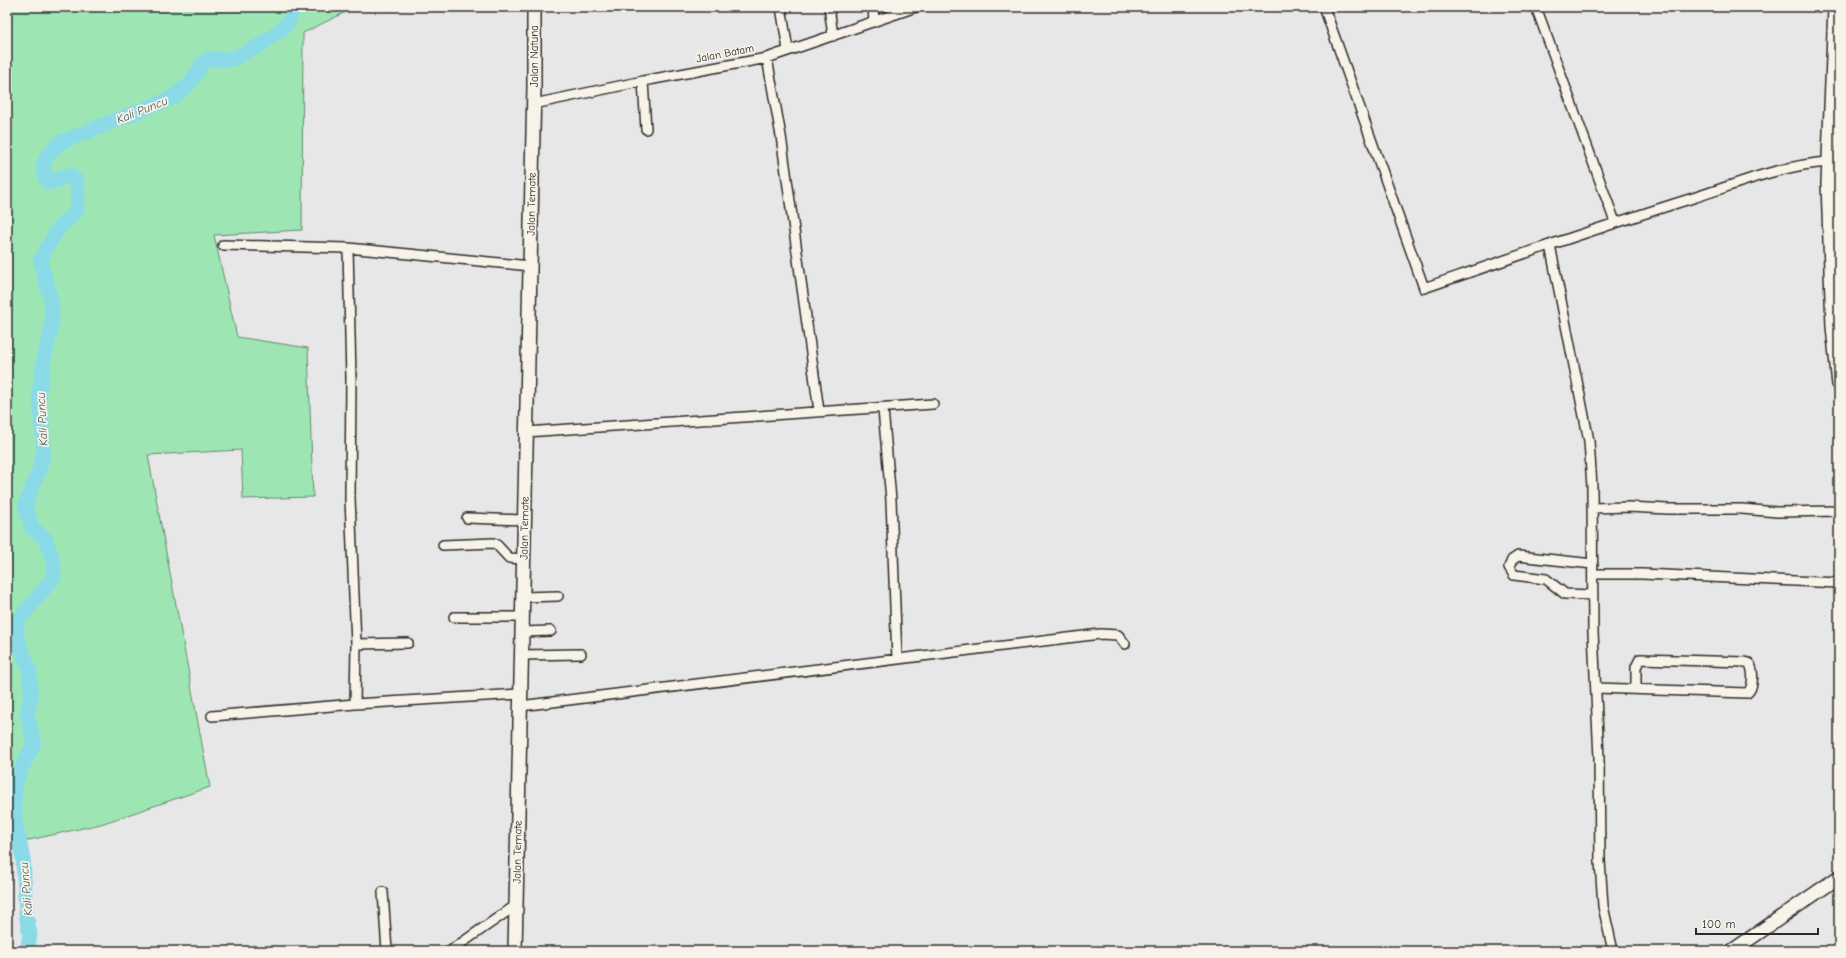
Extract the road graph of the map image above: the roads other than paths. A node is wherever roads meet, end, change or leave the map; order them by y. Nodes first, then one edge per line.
1 (534, 7) edge
2 (781, 7) edge
3 (829, 7) edge
4 (873, 7) edge
5 (916, 7) edge
6 (1324, 7) edge
7 (1536, 7) edge
8 (1835, 7) edge
9 (874, 22) junction
10 (834, 36) junction
11 (788, 50) junction
12 (767, 58) junction
13 (643, 81) junction
14 (1835, 83) edge
15 (534, 104) junction
16 (646, 129) dead end
17 (1828, 162) junction
18 (1833, 182) edge
19 (1615, 222) junction
20 (1834, 236) edge
21 (223, 245) dead end
22 (1550, 245) junction
23 (348, 248) junction
24 (530, 266) junction
25 (1835, 279) edge
26 (1835, 299) edge
27 (1836, 333) edge
28 (1839, 385) edge
29 (933, 404) dead end
30 (883, 409) junction
31 (819, 411) junction
32 (526, 432) junction
33 (1592, 508) junction
34 (1839, 511) edge
35 (467, 518) dead end
36 (524, 520) junction
37 (443, 545) dead end
38 (523, 559) junction
39 (1593, 564) junction
40 (1593, 574) junction
41 (1839, 583) edge
42 (1593, 595) junction
43 (558, 596) dead end
44 (522, 597) junction
45 (454, 617) dead end
46 (522, 617) junction
47 (551, 631) dead end
48 (522, 632) junction
49 (408, 643) dead end
50 (356, 644) junction
51 (1125, 644) dead end
52 (581, 654) dead end
53 (521, 655) junction
54 (897, 658) junction
55 (1596, 688) junction
56 (1636, 689) junction
57 (520, 700) junction
58 (355, 704) junction
59 (212, 716) dead end
60 (1839, 877) edge
61 (382, 892) dead end
62 (516, 906) junction
63 (387, 951) edge
64 (450, 951) edge
65 (515, 951) edge
66 (1613, 951) edge
67 (1732, 951) edge

1 - 15 street, Jalan Natuna
2 - 11 street
3 - 10 street
4 - 9 street
5 - 9 street, Jalan Batam
6 - 22 street
7 - 19 street
8 - 14 street
9 - 10 street, Jalan Batam
10 - 11 street, Jalan Batam
11 - 12 street, Jalan Batam
12 - 13 street, Jalan Batam
12 - 31 street
13 - 15 street, Jalan Batam
13 - 16 street
14 - 17 street
15 - 24 street, Jalan Ternate
17 - 18 street
17 - 19 street
18 - 20 street
19 - 22 street
20 - 25 street
21 - 23 street
22 - 33 street
23 - 24 street
23 - 50 street
24 - 32 street, Jalan Ternate
25 - 26 street
26 - 27 street
27 - 28 street
29 - 30 street
30 - 31 street
30 - 54 street
31 - 32 street
32 - 36 street, Jalan Ternate
33 - 34 street
33 - 39 street
35 - 36 street
36 - 38 street, Jalan Ternate
37 - 38 street
38 - 44 street, Jalan Ternate
39 - 40 street
39 - 42 street
40 - 41 street
40 - 42 street
42 - 55 street
43 - 44 street
44 - 46 street, Jalan Ternate
45 - 46 street
46 - 48 street, Jalan Ternate
47 - 48 street
48 - 53 street, Jalan Ternate
49 - 50 street
50 - 58 street
51 - 54 street
52 - 53 street
53 - 57 street, Jalan Ternate
54 - 57 street
55 - 56 street
55 - 66 street
56 - 56 street
57 - 58 street
57 - 62 street, Jalan Ternate
58 - 59 street
60 - 67 street
61 - 63 street
62 - 64 street
62 - 65 street, Jalan Ternate

